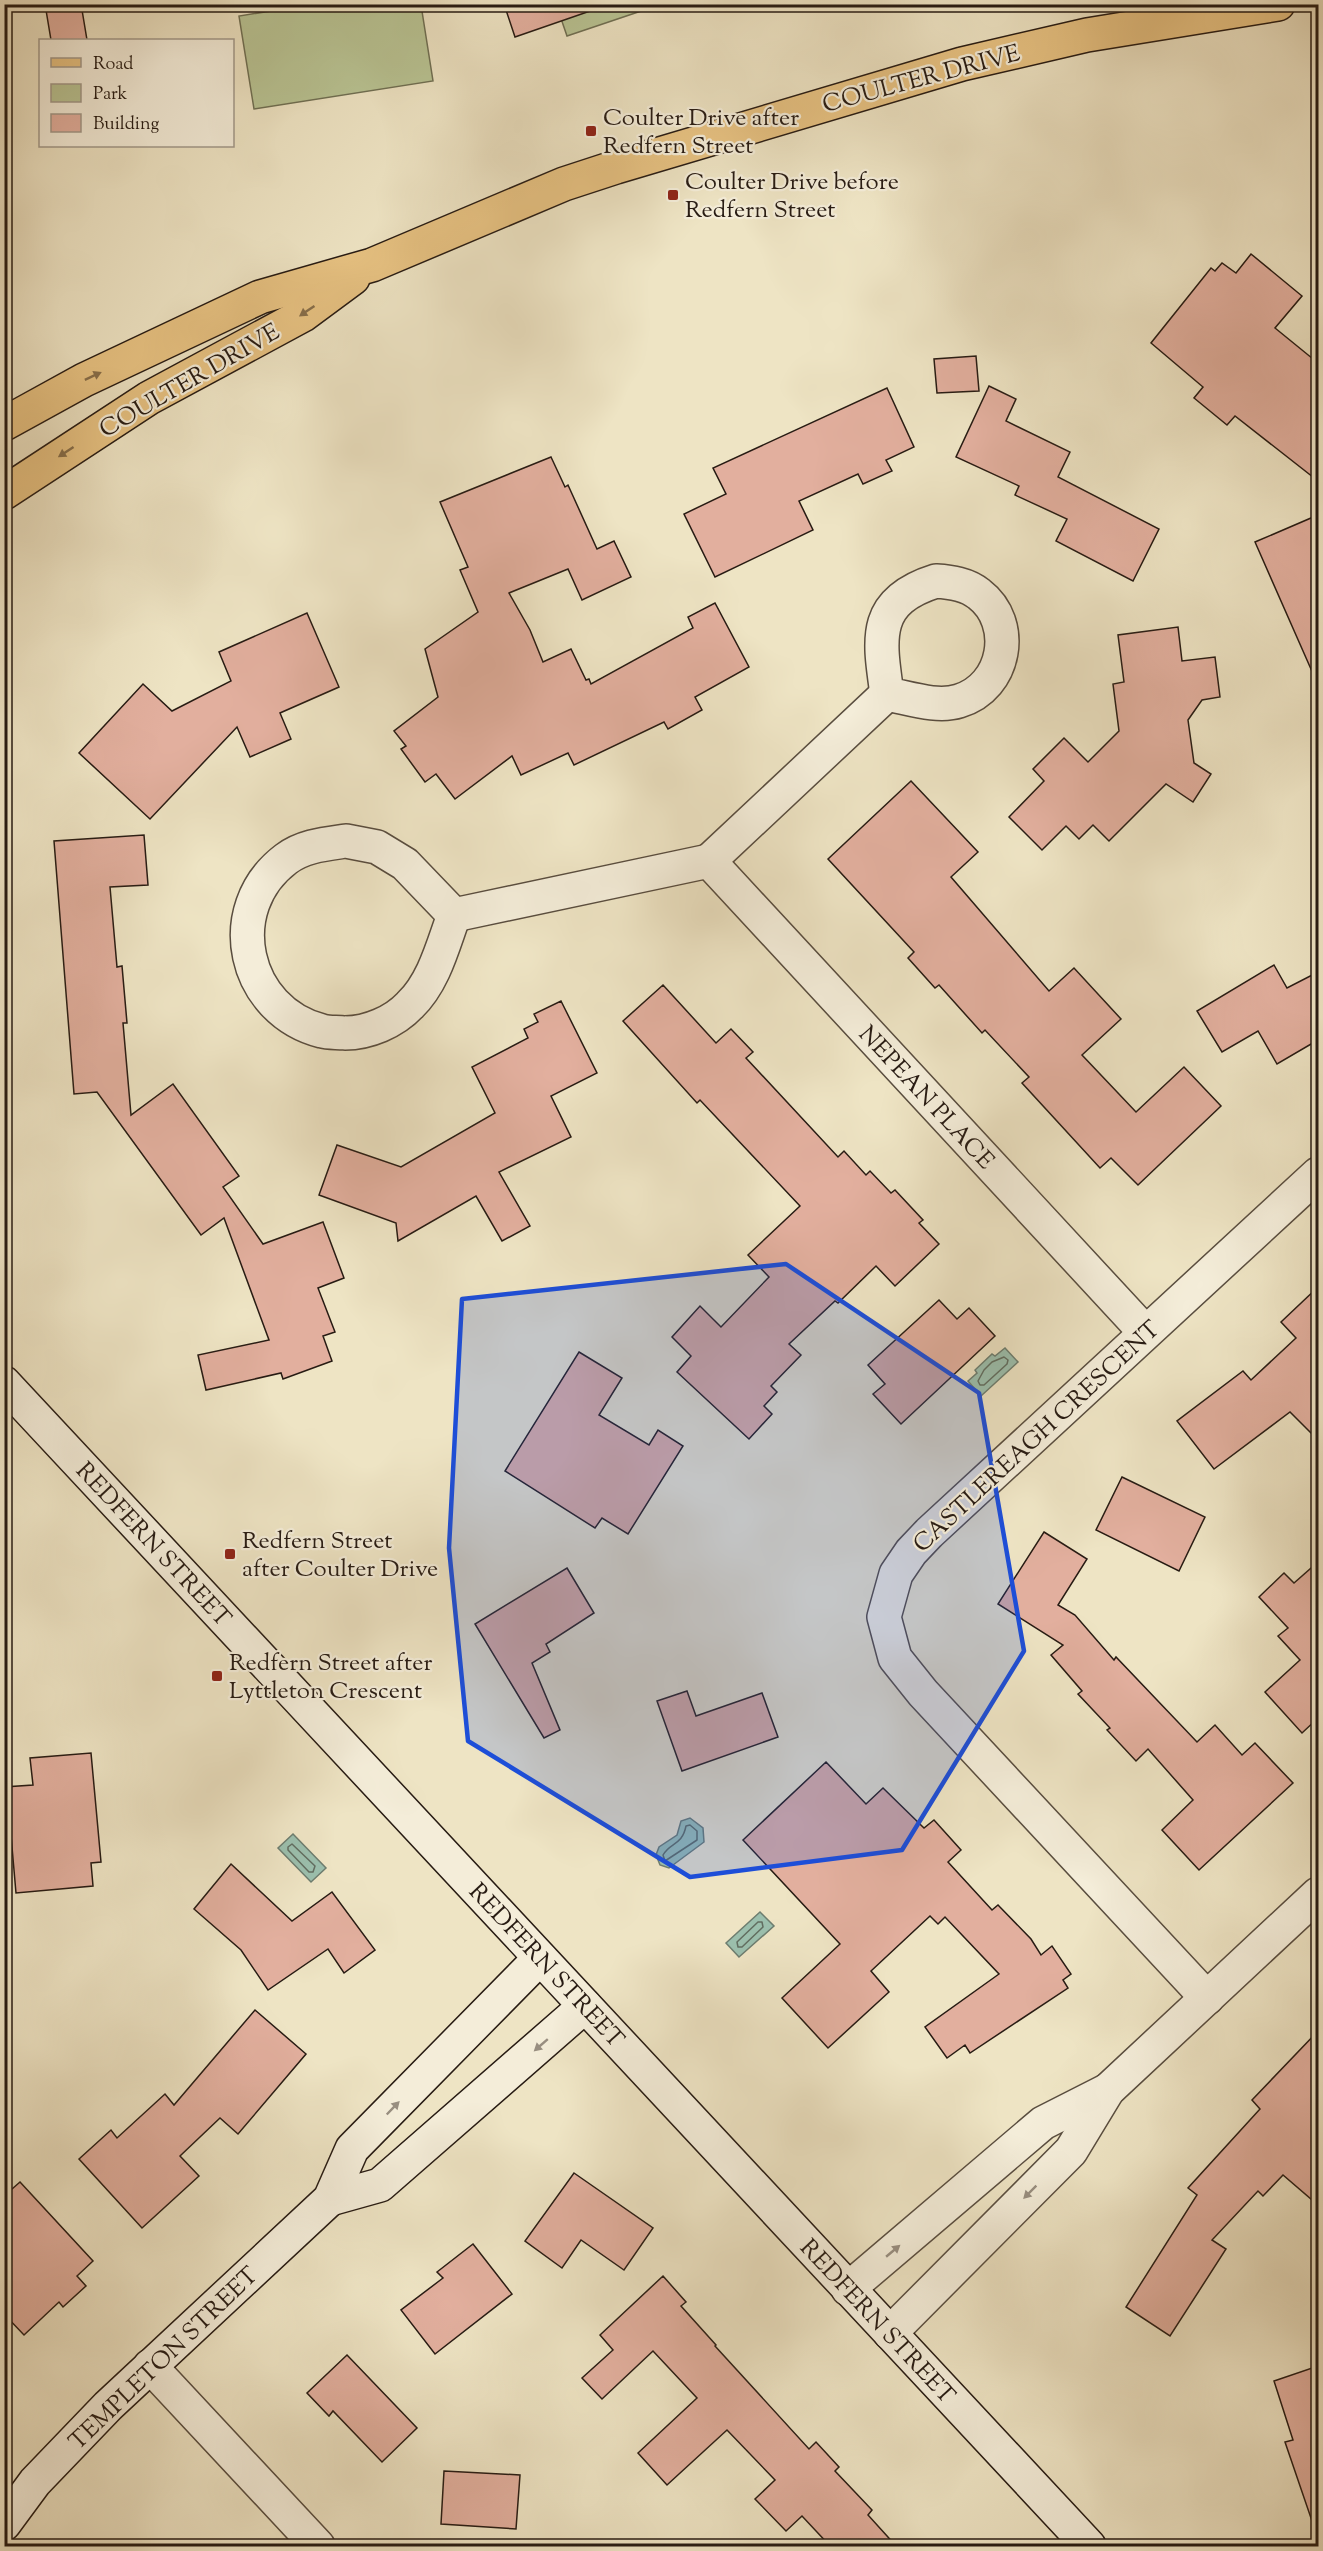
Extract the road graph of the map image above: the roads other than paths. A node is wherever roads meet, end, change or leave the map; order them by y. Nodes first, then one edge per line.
1 (1264, 6) edge
2 (1189, 12) edge
3 (372, 265) junction
4 (4, 424) edge
5 (4, 493) edge
6 (886, 693) dead end
7 (709, 861) junction
8 (454, 915) junction
9 (1318, 1174) edge
10 (1145, 1332) junction
11 (4, 1383) edge
12 (1318, 1894) edge
13 (540, 1958) junction
14 (1207, 1998) junction
15 (585, 2006) junction
16 (1108, 2090) junction
17 (330, 2199) junction
18 (848, 2289) junction
19 (890, 2333) junction
20 (150, 2366) junction
21 (4, 2524) edge
22 (318, 2547) edge
23 (1089, 2547) edge

1 - 2 main road, COULTER DRIVE
2 - 3 main road, COULTER DRIVE
4 -> 3 main road, COULTER DRIVE
3 -> 5 main road, COULTER DRIVE
6 - 7 street
7 - 8 street
7 - 10 street, NEPEAN PLACE
8 - 8 street
9 - 10 street, CASTLEREAGH CRESCENT
10 - 14 street, CASTLEREAGH CRESCENT
11 - 13 street, REDFERN STREET
12 - 14 street
13 - 15 street, REDFERN STREET
17 -> 13 street, TEMPLETON STREET
14 - 16 street
15 -> 17 street, TEMPLETON STREET
15 - 18 street, REDFERN STREET
18 -> 16 street
16 -> 19 street
17 - 20 street, TEMPLETON STREET
18 - 19 street, REDFERN STREET
19 - 23 street, REDFERN STREET
20 - 21 street, TEMPLETON STREET
20 - 22 street

